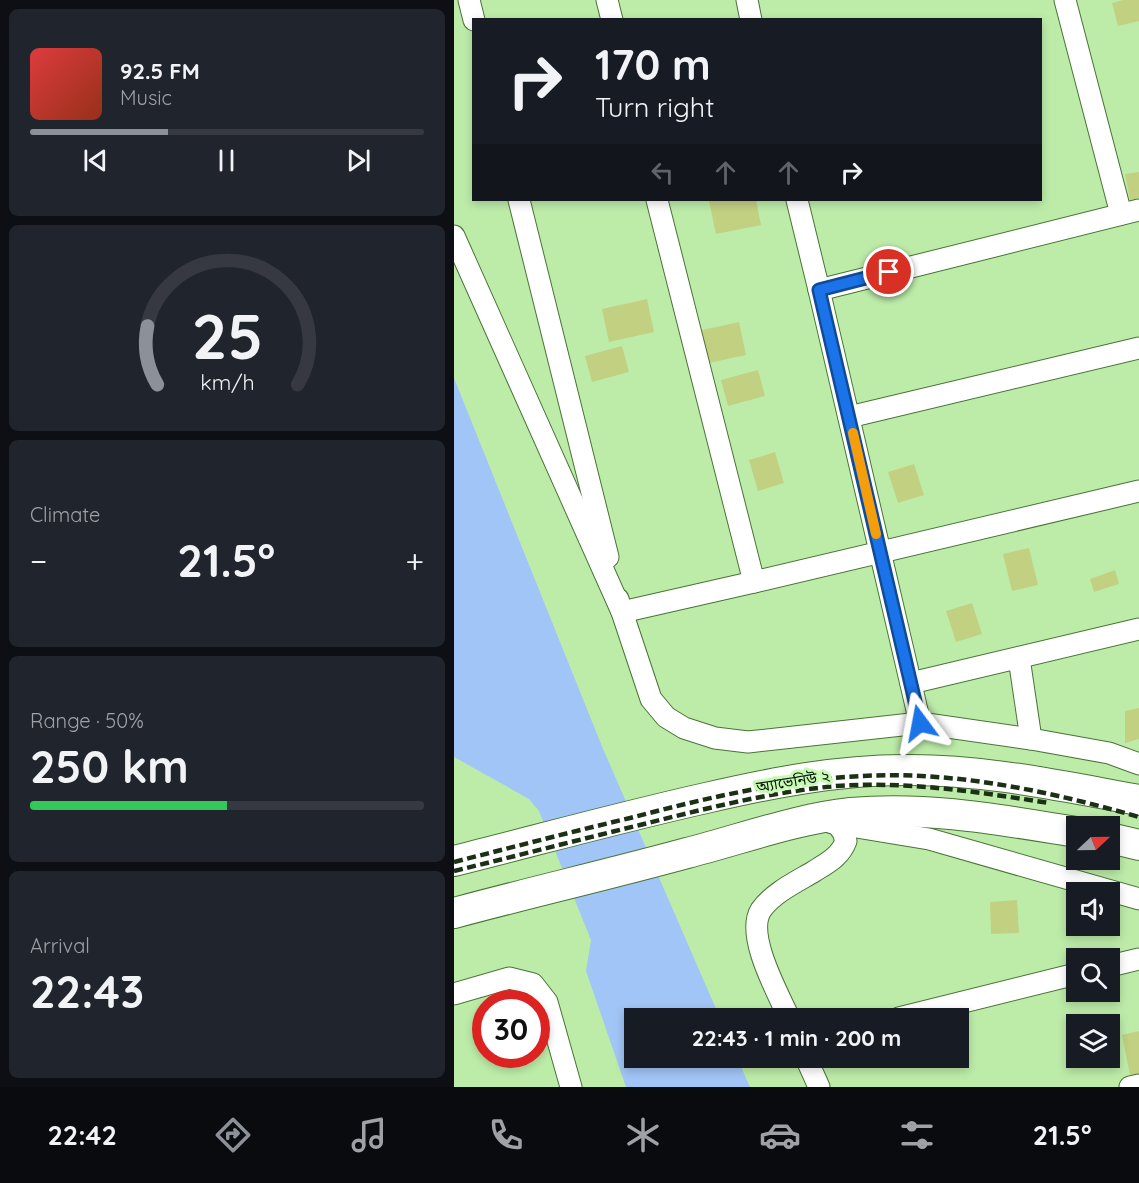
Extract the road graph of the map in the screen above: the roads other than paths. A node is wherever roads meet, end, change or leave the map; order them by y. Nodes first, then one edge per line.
1 (469, 0) edge
2 (607, 0) edge
3 (746, 0) edge
4 (1065, 0) edge
5 (474, 18) edge
6 (612, 18) edge
7 (750, 18) edge
8 (519, 201) edge
9 (657, 201) edge
10 (797, 201) edge
11 (1130, 212) edge
12 (454, 236) edge
13 (819, 290) junction
14 (1138, 348) edge
15 (849, 417) junction
16 (1138, 491) edge
17 (880, 552) junction
18 (754, 582) junction
19 (622, 612) junction
20 (1138, 629) edge
21 (1019, 658) junction
22 (911, 683) junction
23 (920, 723) junction
24 (1032, 739) junction
25 (1134, 759) edge
26 (1138, 800) edge
27 (824, 822) junction
28 (1066, 830) edge
29 (1120, 840) edge
30 (1138, 844) edge
31 (454, 861) edge
32 (1138, 899) edge
33 (454, 913) edge
34 (1138, 959) edge
35 (1120, 964) edge
36 (1066, 976) edge
37 (538, 990) edge
38 (454, 994) edge
39 (785, 1008) edge
40 (939, 1008) edge
41 (550, 1009) edge
42 (550, 1013) edge
43 (810, 1068) edge
44 (1138, 1085) edge
45 (571, 1087) edge
46 (584, 1087) edge
47 (819, 1087) edge
48 (1131, 1087) edge

1 - 5 street
2 - 6 street
3 - 7 street
4 - 11 street
8 - 19 street
9 - 18 street
10 - 13 street
11 - 13 street
12 - 19 street
13 - 15 street
14 - 15 street
15 - 17 street
16 - 17 street
17 - 18 street
17 - 22 street
18 - 19 street
19 - 23 street
20 - 21 street
21 - 22 street
21 - 24 street
22 - 23 street
23 - 24 street
24 - 25 street
26 - 31 main road, অ্যাভেনিউ ২
27 - 28 main road
27 - 32 street
27 - 33 main road
27 - 39 street
29 - 30 main road
34 - 35 street
36 - 40 street
37 - 38 street
41 - 46 street
42 - 45 street
43 - 47 street
44 - 48 street

